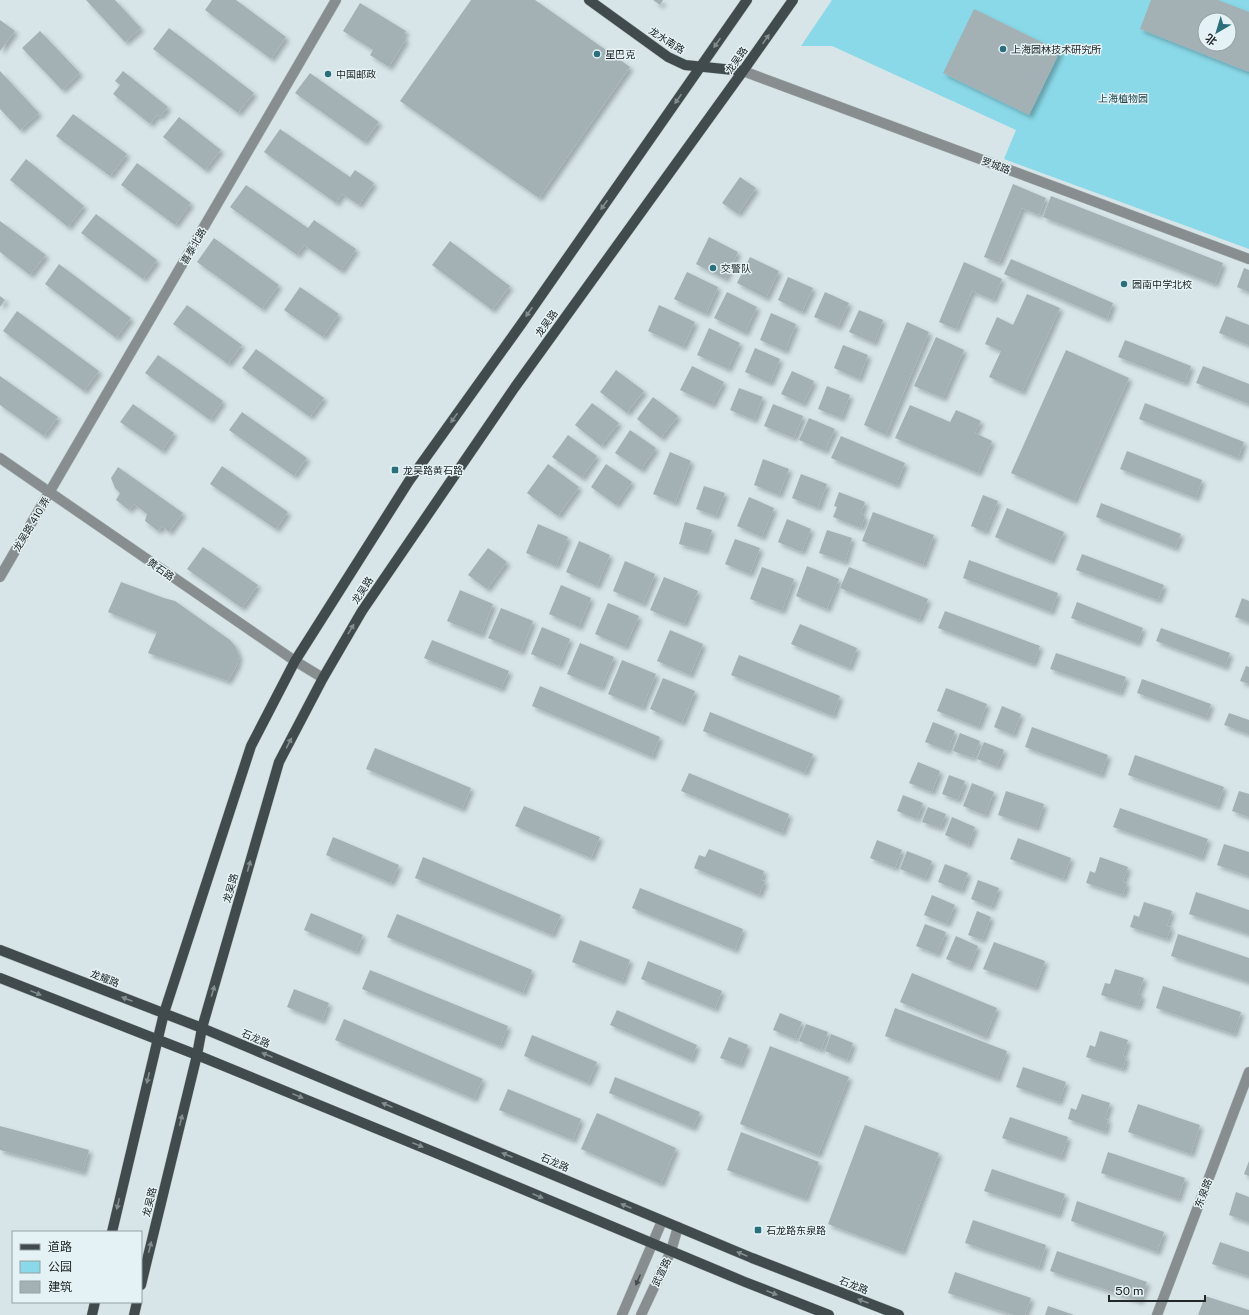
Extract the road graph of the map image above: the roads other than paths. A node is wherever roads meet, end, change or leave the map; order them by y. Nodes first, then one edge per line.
1 (336, 0) edge
2 (588, 0) edge
3 (747, 0) edge
4 (793, 0) edge
5 (700, 67) junction
6 (743, 70) junction
7 (1249, 259) edge
8 (0, 458) edge
9 (50, 492) junction
10 (0, 577) edge
11 (295, 661) junction
12 (323, 678) junction
13 (0, 950) edge
14 (0, 978) edge
15 (164, 1013) junction
16 (202, 1028) junction
17 (157, 1040) junction
18 (197, 1055) junction
19 (1249, 1072) edge
20 (662, 1221) junction
21 (678, 1227) junction
22 (112, 1231) edge
23 (653, 1244) junction
24 (671, 1252) junction
25 (142, 1280) edge
26 (95, 1303) edge
27 (137, 1303) edge
28 (92, 1315) edge
29 (134, 1315) edge
30 (622, 1315) edge
31 (641, 1315) edge
32 (829, 1315) edge
33 (900, 1315) edge
34 (1157, 1315) edge

1 - 9 street, 喜泰北路
2 - 5 main road, 龙水南路
3 -> 5 main road, 龙吴路
6 -> 4 main road, 龙吴路
5 - 6 main road, 龙水南路
5 -> 11 main road, 龙吴路
6 - 7 street, 罗城路
12 -> 6 main road, 龙吴路
8 - 9 street, 黄石路
9 - 10 street, 龙吴路 410 弄
9 - 11 street, 黄石路
11 - 12 street, 黄石路
11 - 15 main road, 龙吴路
16 -> 12 main road, 龙吴路
15 -> 13 main road, 龙耀路
14 -> 17 main road
15 - 16 main road, 龙耀路
15 - 17 main road, 龙吴路
16 - 18 main road, 龙吴路
20 -> 16 main road, 石龙路
17 - 18 main road
17 -> 22 main road, 龙吴路
18 -> 23 main road
25 -> 18 main road, 龙吴路
19 - 34 street, 东泉路
20 - 21 main road, 石龙路
20 - 23 street
21 - 24 street, 武宣路
33 -> 21 main road, 石龙路
23 - 24 main road
23 -> 30 street
24 - 31 street, 武宣路
24 -> 32 main road
26 - 28 main road
27 - 29 main road

